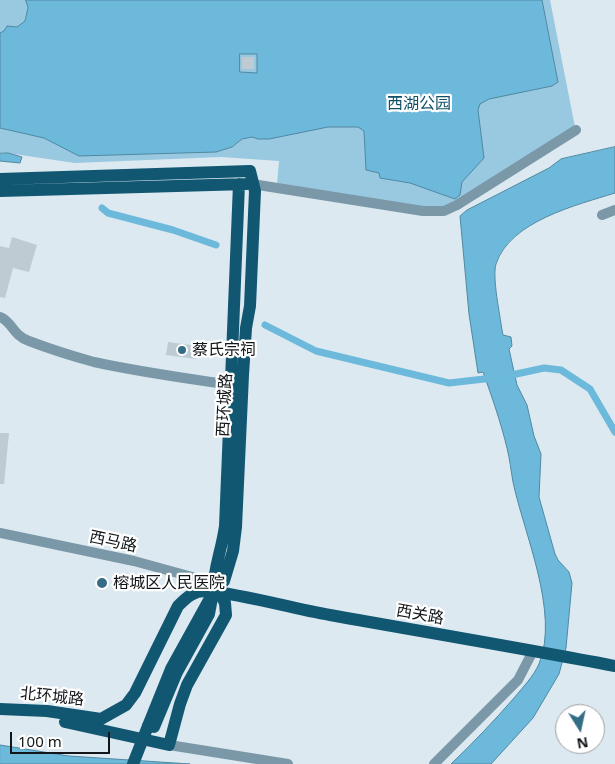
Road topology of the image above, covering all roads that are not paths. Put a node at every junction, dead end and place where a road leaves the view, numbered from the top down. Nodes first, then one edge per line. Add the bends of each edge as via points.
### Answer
1 (576, 130) dead end
2 (0, 178) edge
3 (247, 180) junction
4 (0, 191) edge
5 (615, 210) edge
6 (602, 215) dead end
7 (0, 317) edge
8 (231, 385) junction
9 (0, 533) edge
10 (217, 593) junction
11 (536, 652) junction
12 (615, 666) edge
13 (0, 709) edge
14 (0, 718) edge
15 (101, 719) joint
16 (151, 727) junction
17 (169, 745) junction
18 (133, 764) edge
19 (141, 764) edge
20 (288, 764) edge
21 (434, 764) edge

1 - 3 street via 444,210 423,211
2 - 3 main road
3 - 4 main road
3 - 8 main road, 西环城路
3 - 10 main road, 西环城路 via 255,191 236,527 233,551
5 - 6 street
7 - 8 street via 26,340 74,356
8 - 10 main road, 西环城路 via 225,526 213,578
9 - 10 street, 西马路 via 134,561 196,578
10 - 11 main road, 西关路
10 - 15 main road, 西关路 via 197,592 178,606 135,693 126,705
10 - 16 main road, 西环城路 via 171,669
10 - 17 main road via 225,602 226,615 187,685
11 - 12 main road, 西关路
11 - 21 street via 518,680
13 - 15 main road, 北环城路 via 47,711
14 - 17 main road, 北环城路 via 62,722
16 - 18 main road, bridge
16 - 19 main road
17 - 20 street

